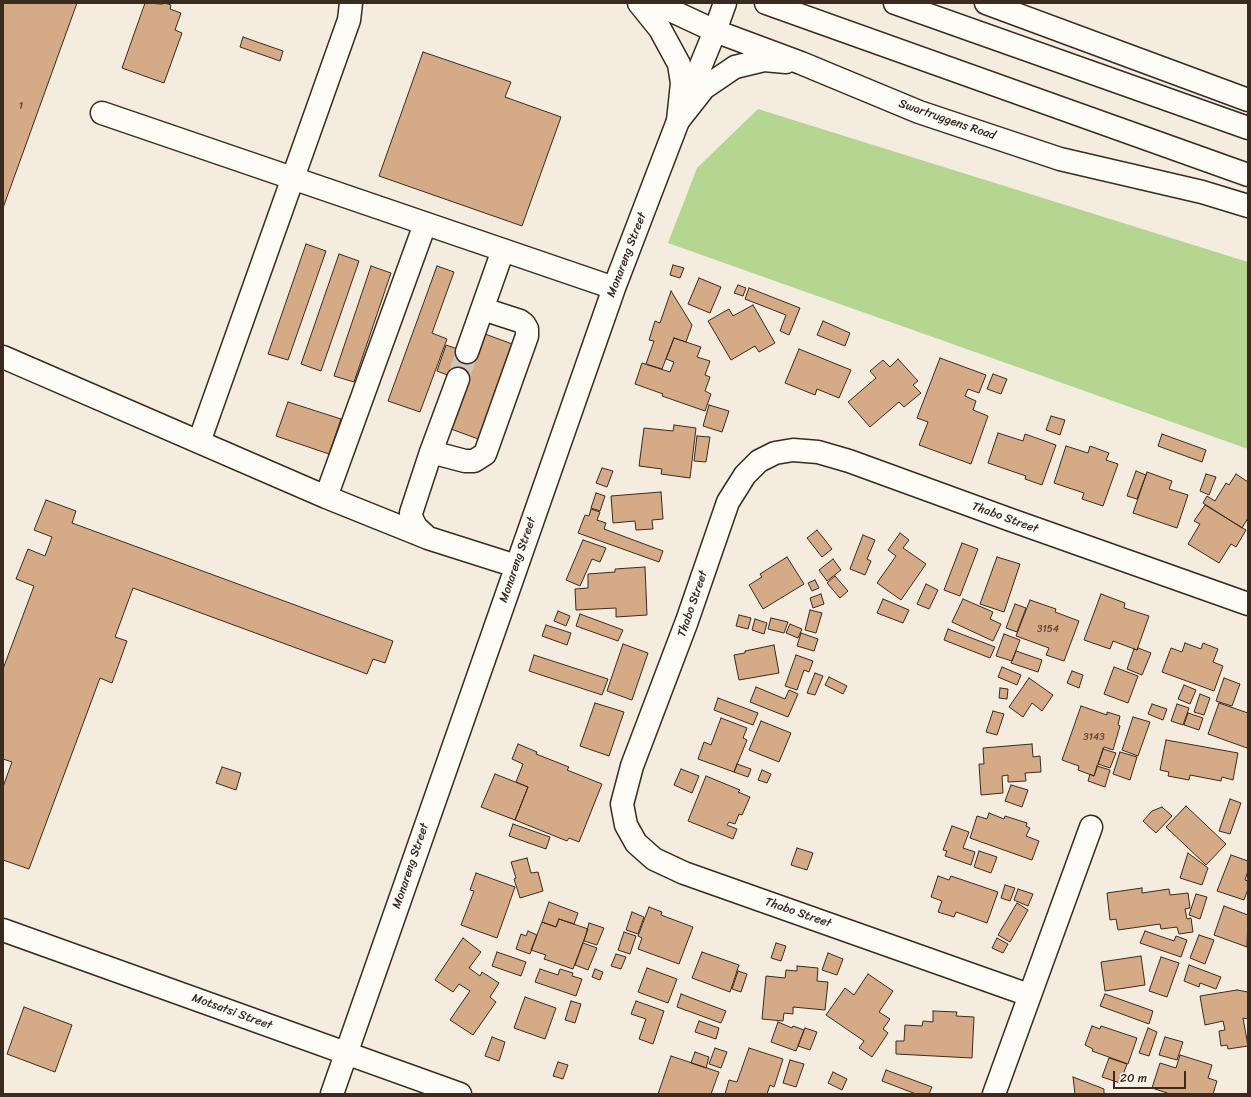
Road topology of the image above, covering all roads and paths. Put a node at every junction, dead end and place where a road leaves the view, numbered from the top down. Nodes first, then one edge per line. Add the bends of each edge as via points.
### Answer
1 (351, 3) edge
2 (639, 3) edge
3 (655, 3) edge
4 (725, 3) edge
5 (766, 3) edge
6 (895, 3) edge
7 (986, 3) edge
8 (715, 31) junction
9 (801, 63) junction
10 (1248, 100) edge
11 (102, 113) dead end
12 (678, 121) junction
13 (1248, 128) edge
14 (1248, 175) edge
15 (292, 178) junction
16 (1248, 206) edge
17 (425, 224) junction
18 (503, 250) junction
19 (614, 288) junction
20 (483, 309) junction
21 (467, 352) tunnel mouth
22 (3, 357) edge
23 (458, 379) tunnel mouth
24 (199, 442) junction
25 (431, 452) junction
26 (326, 497) junction
27 (428, 538) junction
28 (516, 566) junction
29 (1248, 604) edge
30 (1091, 827) dead end
31 (3, 930) edge
32 (1029, 995) junction
33 (347, 1052) junction
34 (332, 1094) edge
35 (460, 1094) edge
36 (994, 1094) edge

1 - 15 street via 349,20
2 - 12 street via 660,29 679,64 682,83
3 - 8 street, Swartruggens Road
4 - 8 street, Monareng Street
5 - 14 street
6 - 13 street
7 - 10 street
8 - 9 street, Swartruggens Road
8 - 12 street, Monareng Street
9 - 12 street via 764,60 735,67 704,88
9 - 16 street, Swartruggens Road via 919,112 1060,159 1202,192
11 - 15 street
12 - 19 street, Monareng Street
15 - 17 street
15 - 24 street
17 - 18 street
17 - 26 street
18 - 19 street
18 - 20 street
19 - 28 street, Monareng Street
20 - 21 street
20 - 25 street via 520,321 524,324 527,336 485,454 474,461 465,461
22 - 24 street
23 - 25 street
24 - 26 street
25 - 27 street via 411,513 416,527
26 - 27 street
27 - 28 street
28 - 33 street, Monareng Street
29 - 32 street, Thabo Street via 818,452 793,450 775,453 759,461 745,474 728,502 687,621 632,766 622,804 626,826 636,843 654,859 684,873
30 - 32 street
31 - 33 street, Motsatsi Street
32 - 36 street
33 - 34 street, Monareng Street
33 - 35 street, Motsatsi Street

